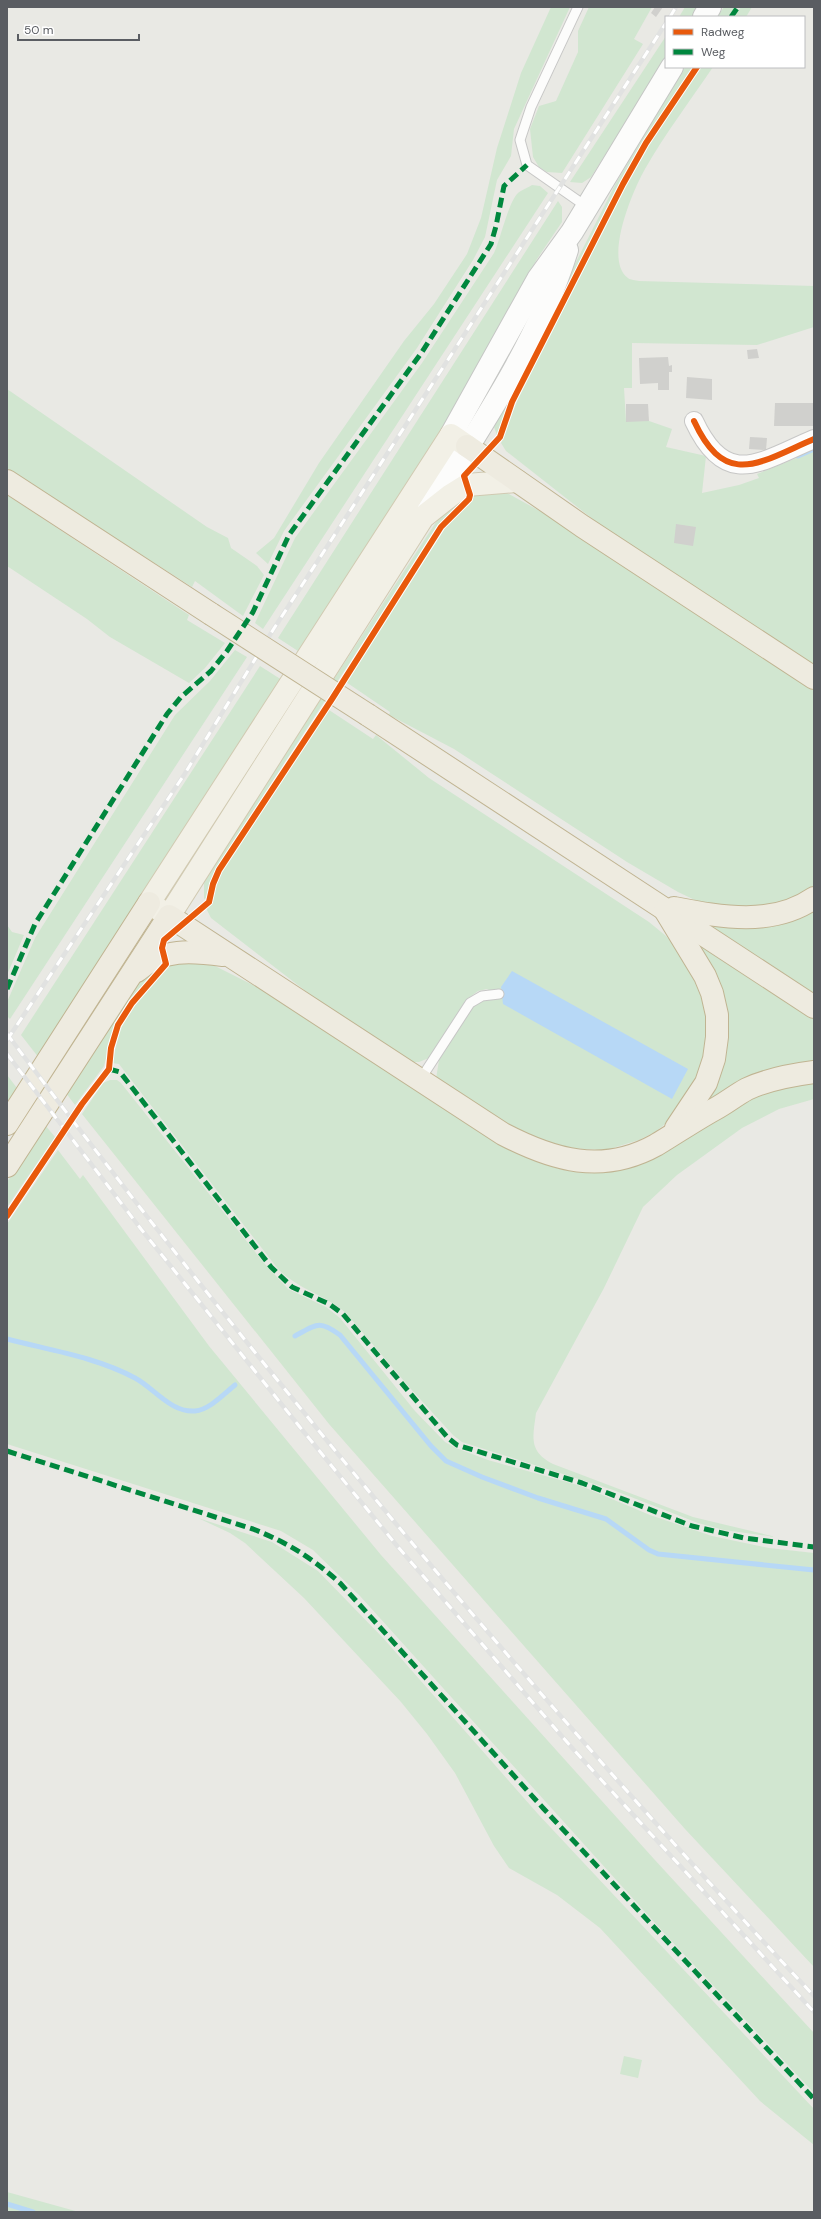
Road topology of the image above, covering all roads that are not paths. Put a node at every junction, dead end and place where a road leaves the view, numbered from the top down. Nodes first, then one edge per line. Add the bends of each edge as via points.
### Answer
1 (578, 7) edge
2 (710, 7) edge
3 (705, 16) edge
4 (671, 68) edge
5 (587, 207) junction
6 (694, 421) dead end
7 (814, 439) edge
8 (463, 444) junction
9 (7, 481) edge
10 (517, 481) junction
11 (423, 517) junction
12 (814, 678) edge
13 (814, 898) edge
14 (149, 903) junction
15 (663, 906) junction
16 (169, 916) junction
17 (228, 955) junction
18 (129, 978) junction
19 (499, 994) dead end
20 (814, 1007) edge
21 (814, 1072) edge
22 (420, 1080) junction
23 (7, 1124) edge
24 (672, 1134) junction
25 (7, 1166) edge

1 - 5 lane via 531,106 520,140 527,165
2 - 3 main road
4 - 5 main road
5 - 8 main road via 572,232 555,287 541,319 504,387
6 - 7 street via 702,440 711,451 719,458 737,464 756,464
8 - 10 highway
8 - 11 main road
8 - 14 main road
9 - 15 highway, bridge
10 - 11 main road via 467,485
10 - 12 highway
11 - 16 main road
13 - 15 highway via 792,910 755,918 713,916
14 - 16 main road
14 - 23 highway
15 - 20 highway
15 - 24 highway via 705,976 717,1015 714,1059 706,1083
16 - 17 highway
16 - 18 highway
17 - 18 highway via 190,951 164,954 144,964
17 - 22 highway
18 - 25 highway
19 - 22 lane via 482,996 470,1003
21 - 24 highway via 781,1078 746,1090
22 - 24 highway via 514,1140 549,1155 594,1162 615,1160 637,1153

